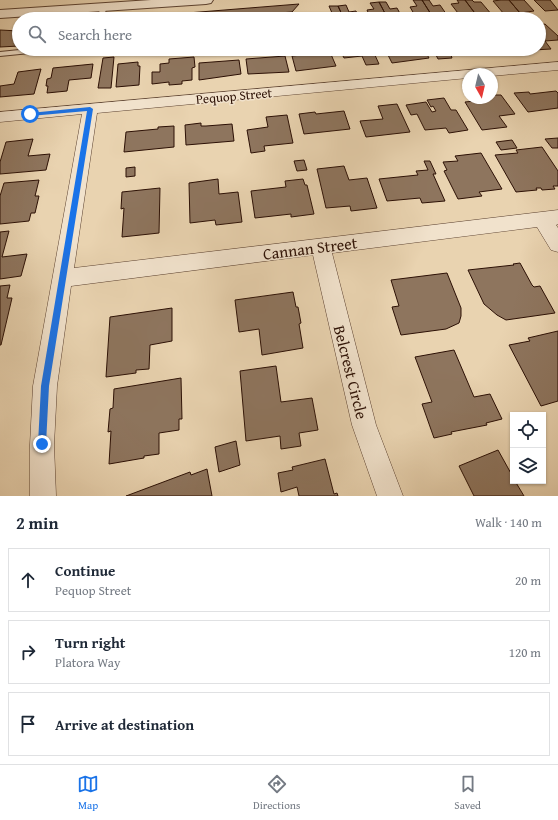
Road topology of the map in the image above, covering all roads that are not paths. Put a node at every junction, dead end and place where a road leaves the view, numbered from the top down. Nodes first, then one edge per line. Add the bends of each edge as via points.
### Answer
1 (206, 0) edge
2 (110, 12) edge
3 (0, 14) edge
4 (12, 14) edge
5 (12, 53) edge
6 (0, 54) edge
7 (558, 66) edge
8 (498, 72) edge
9 (462, 75) edge
10 (90, 109) junction
11 (0, 117) edge
12 (550, 218) edge
13 (558, 244) edge
14 (321, 246) junction
15 (62, 278) junction
16 (42, 496) edge
17 (390, 496) edge

1 - 2 street
3 - 4 street
5 - 6 lane
7 - 8 street
9 - 10 street, Pequop Street
10 - 11 street, Pequop Street
10 - 15 street
12 - 13 street
12 - 14 street, Cannan Street
14 - 15 street, Cannan Street
14 - 17 street, Belcrest Circle via 364,425
15 - 16 street via 45,386

